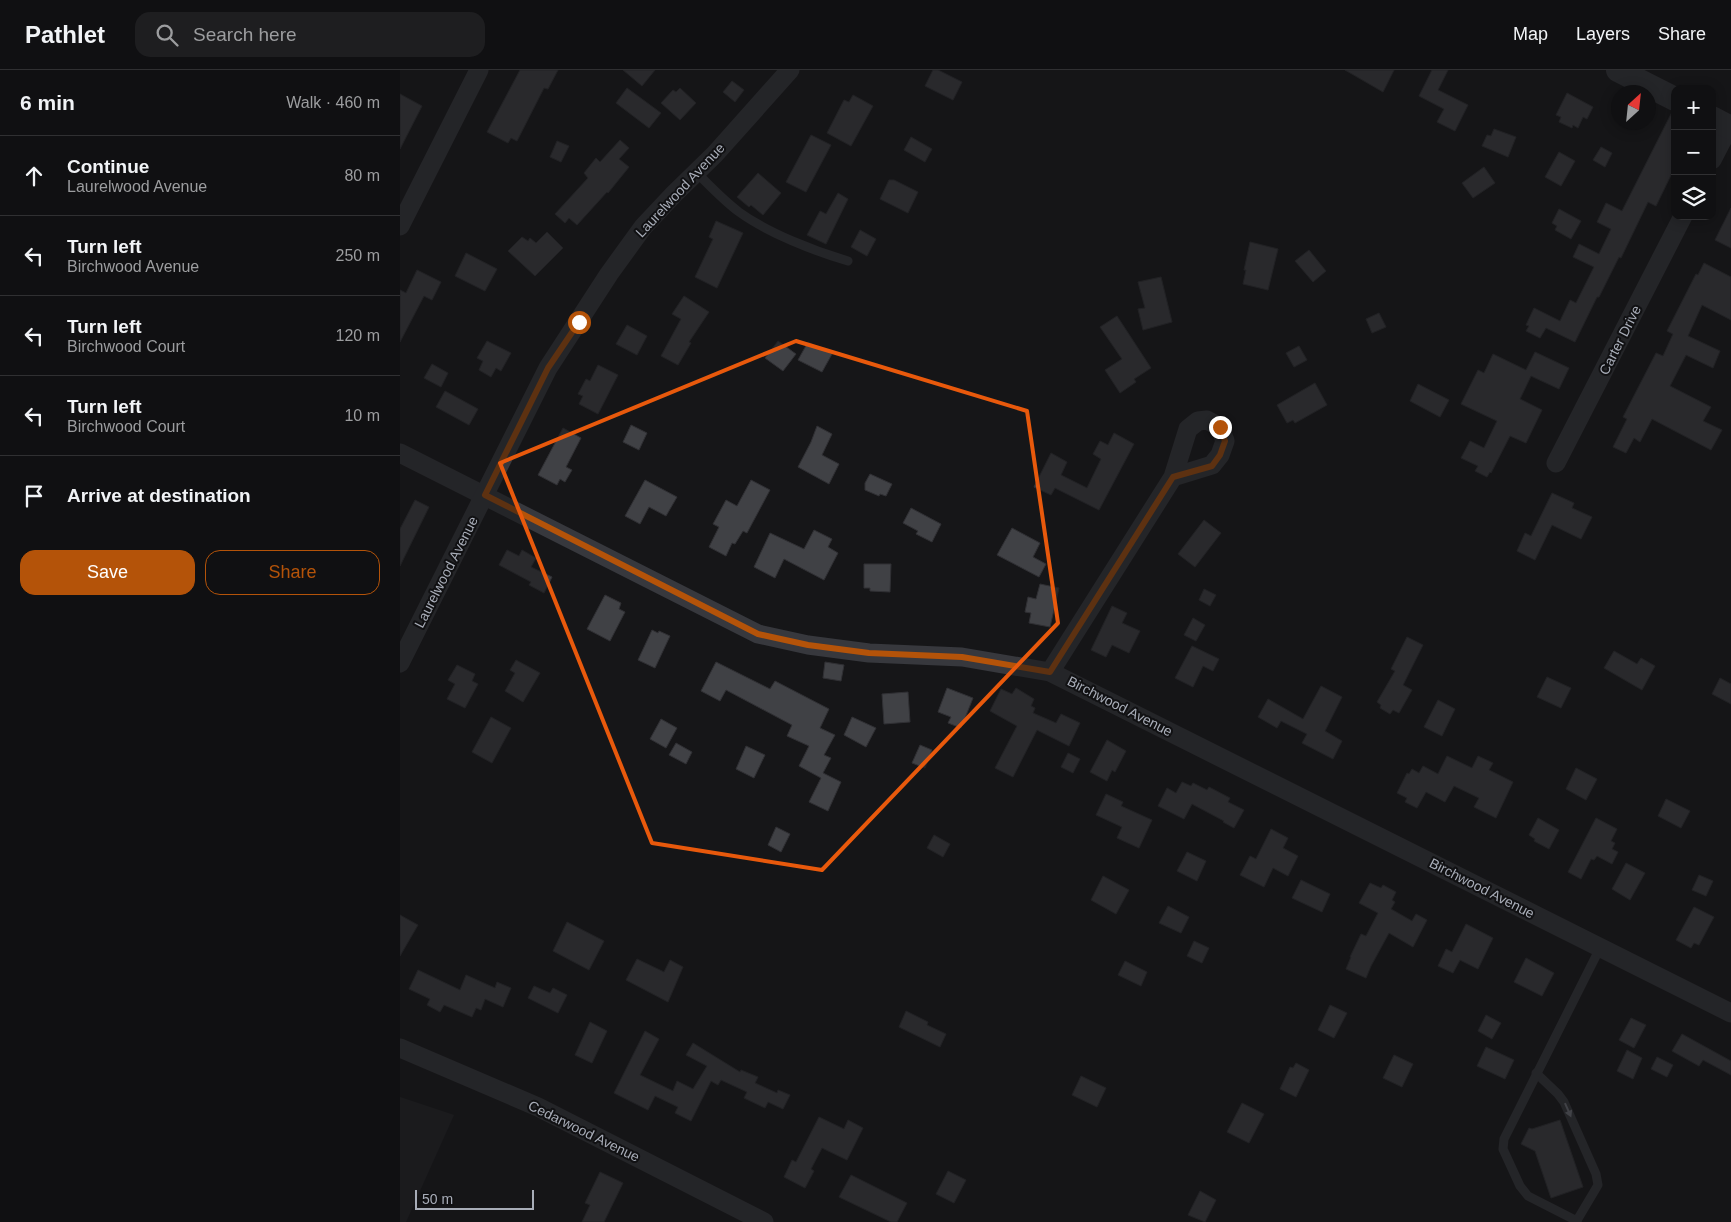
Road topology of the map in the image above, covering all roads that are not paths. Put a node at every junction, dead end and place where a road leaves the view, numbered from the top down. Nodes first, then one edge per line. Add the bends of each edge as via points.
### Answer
1 (479, 70) edge
2 (790, 70) edge
3 (1618, 70) edge
4 (1671, 97) edge
5 (1724, 124) edge
6 (1716, 148) edge
7 (696, 172) junction
8 (1681, 220) edge
9 (400, 226) edge
10 (848, 261) dead end
11 (400, 453) edge
12 (1556, 464) dead end
13 (1173, 477) dead end
14 (485, 495) junction
15 (400, 664) edge
16 (1050, 672) junction
17 (1600, 948) junction
18 (1731, 1013) edge
19 (400, 1048) edge
20 (1536, 1073) junction
21 (756, 1220) edge
22 (1576, 1222) edge

1 - 9 street
2 - 7 street, Laurelwood Avenue
3 - 4 street
5 - 6 street
7 - 10 lane via 716,193 754,222 818,252
7 - 14 street, Laurelwood Avenue via 643,227 609,274 548,368
8 - 12 street, Carter Drive
11 - 14 street, Birchwood Avenue
13 - 16 street
14 - 15 street, Laurelwood Avenue
14 - 16 street, Birchwood Avenue via 758,634 852,651 962,657
16 - 17 street, Birchwood Avenue
17 - 18 street, Birchwood Avenue
17 - 20 lane
19 - 21 street, Cedarwood Avenue via 538,1107
20 -> 22 lane via 1564,1102 1596,1174 1598,1185
20 - 22 lane via 1504,1139 1503,1148 1528,1196

